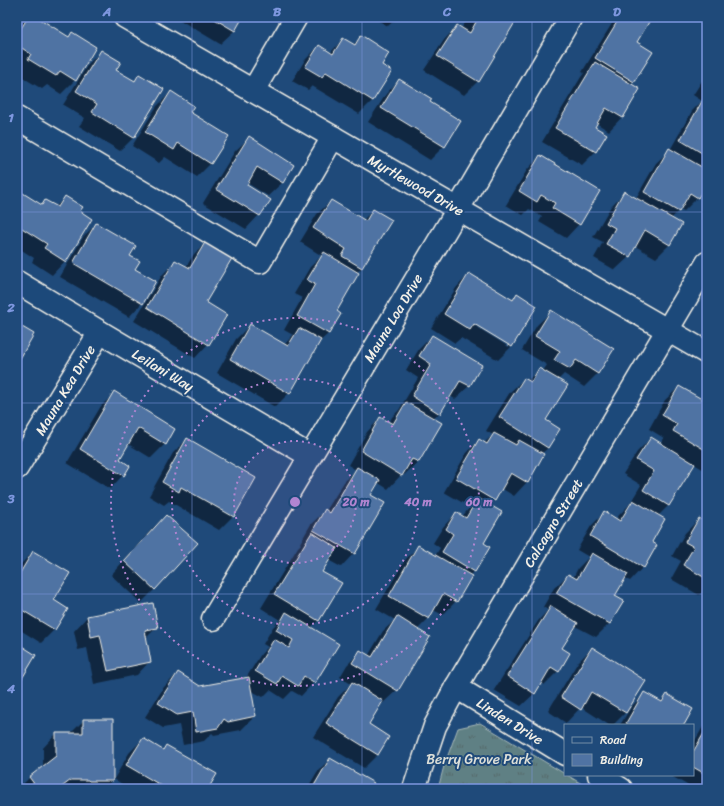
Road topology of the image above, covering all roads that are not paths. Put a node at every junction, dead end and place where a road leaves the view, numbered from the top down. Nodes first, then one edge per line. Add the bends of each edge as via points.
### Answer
1 (296, 17) edge
2 (571, 17) edge
3 (134, 19) edge
4 (253, 91) junction
5 (17, 118) edge
6 (333, 137) junction
7 (458, 209) junction
8 (707, 263) edge
9 (17, 282) edge
10 (668, 330) junction
11 (100, 332) junction
12 (707, 353) edge
13 (310, 456) junction
14 (17, 468) edge
15 (213, 619) dead end
16 (456, 687) junction
17 (564, 753) edge
18 (601, 776) edge
19 (414, 789) edge
20 (621, 789) edge

1 - 4 street
2 - 7 street, Mauna Loa Drive
3 - 4 street, Myrtlewood Drive
4 - 6 street, Myrtlewood Drive
5 - 6 street via 260,262
6 - 7 street, Myrtlewood Drive
7 - 10 street, Myrtlewood Drive
7 - 13 street, Mauna Loa Drive
8 - 10 street, Calcagno Street
9 - 11 street, Leilani Way
10 - 12 street, Myrtlewood Drive
10 - 16 street, Calcagno Street
11 - 13 street, Leilani Way
11 - 14 street, Mauna Kea Drive
13 - 15 street, Mauna Loa Drive
16 - 17 street, Linden Drive
16 - 19 street, Calcagno Street via 435,726
18 - 20 street

